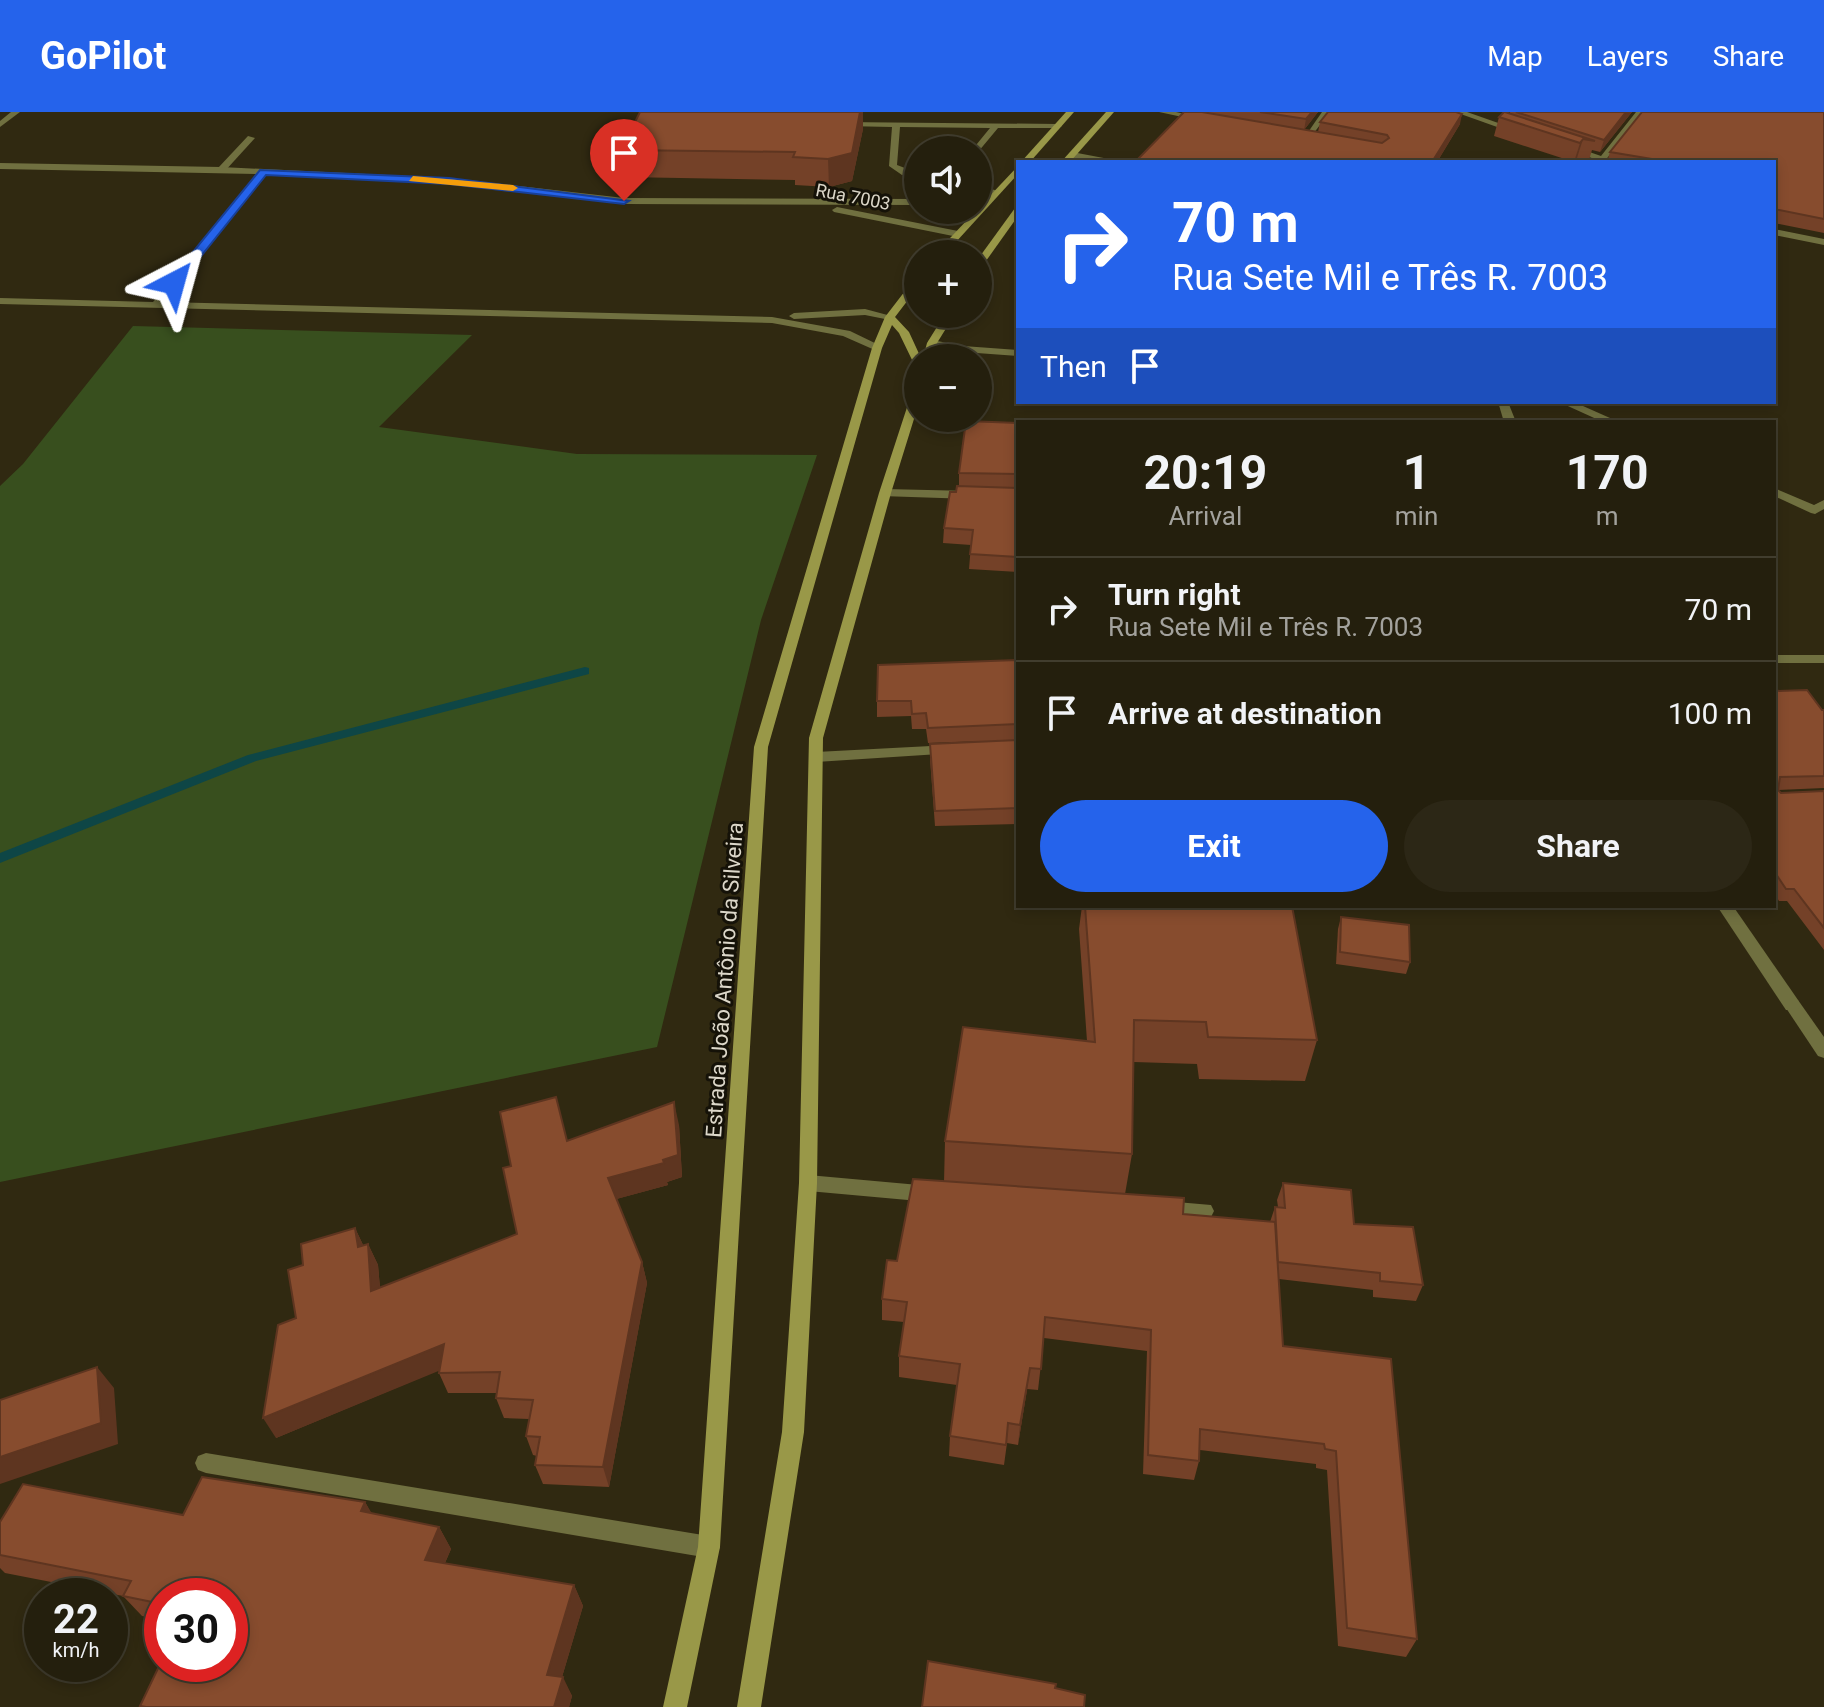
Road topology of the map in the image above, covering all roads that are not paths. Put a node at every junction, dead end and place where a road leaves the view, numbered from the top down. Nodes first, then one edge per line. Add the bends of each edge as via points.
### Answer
1 (16, 112) edge
2 (1070, 112) edge
3 (1110, 112) edge
4 (1163, 112) edge
5 (1326, 112) edge
6 (1459, 112) edge
7 (1640, 112) edge
8 (1218, 122) edge
9 (834, 123) edge
10 (0, 125) edge
11 (896, 125) junction
12 (1058, 126) junction
13 (995, 127) junction
14 (1520, 132) edge
15 (1292, 133) edge
16 (988, 136) edge
17 (1307, 136) junction
18 (251, 138) dead end
19 (1322, 138) edge
20 (1562, 146) edge
21 (1069, 159) edge
22 (1027, 160) edge
23 (1601, 160) edge
24 (0, 166) edge
25 (221, 170) junction
26 (1016, 171) edge
27 (264, 172) junction
28 (904, 172) edge
29 (992, 192) edge
30 (996, 193) junction
31 (992, 195) edge
32 (904, 202) edge
33 (804, 204) junction
34 (1016, 213) edge
35 (966, 224) edge
36 (1776, 232) edge
37 (958, 234) junction
38 (953, 240) edge
39 (1824, 242) edge
40 (992, 247) edge
41 (904, 298) edge
42 (0, 301) edge
43 (156, 305) junction
44 (890, 317) junction
45 (772, 320) junction
46 (941, 328) edge
47 (932, 343) joint
48 (910, 344) edge
49 (877, 348) junction
50 (1016, 353) edge
51 (1569, 404) edge
52 (1608, 420) edge
53 (904, 432) edge
54 (885, 493) junction
55 (1776, 493) edge
56 (990, 496) edge
57 (1821, 509) edge
58 (1776, 659) edge
59 (1824, 659) edge
60 (972, 749) edge
61 (816, 757) junction
62 (1726, 908) edge
63 (1824, 1051) edge
64 (808, 1183) junction
65 (955, 1195) edge
66 (1141, 1207) edge
67 (1204, 1211) dead end
68 (206, 1463) dead end
69 (709, 1547) junction
70 (675, 1707) edge
71 (749, 1707) edge

1 - 10 street
2 - 12 main road
3 - 21 main road
4 - 8 street
5 - 17 street
6 - 14 street
7 - 23 street
9 - 11 street
11 - 13 street
11 - 28 street via 893,166
12 - 13 street
12 - 22 main road
13 - 16 street
15 - 17 street
17 - 19 street
18 - 25 street
20 - 23 street
24 - 25 street
25 - 27 street
26 - 30 main road
27 - 33 street via 449,181 624,201
27 - 43 street
29 - 30 street
30 - 31 main road
32 - 33 street, Rua 7003
33 - 37 street, Rua 7003
34 - 40 main road
35 - 37 main road
36 - 39 street
37 - 38 main road
41 - 44 main road, Estrada João Antônio da Silveira
42 - 43 street
43 - 45 street
44 - 45 street via 848,312
44 - 48 main road
44 - 49 main road, Estrada João Antônio da Silveira
45 - 49 street via 846,333
46 - 47 main road
47 - 50 street
49 - 69 main road, Estrada João Antônio da Silveira via 761,747
51 - 52 street
53 - 54 main road
54 - 56 street
54 - 61 main road via 816,738
55 - 57 street
58 - 59 street
60 - 61 street
61 - 64 main road
62 - 63 street
64 - 65 street
64 - 71 main road via 793,1432
66 - 67 street
68 - 69 street
69 - 70 main road, Estrada João Antônio da Silveira

